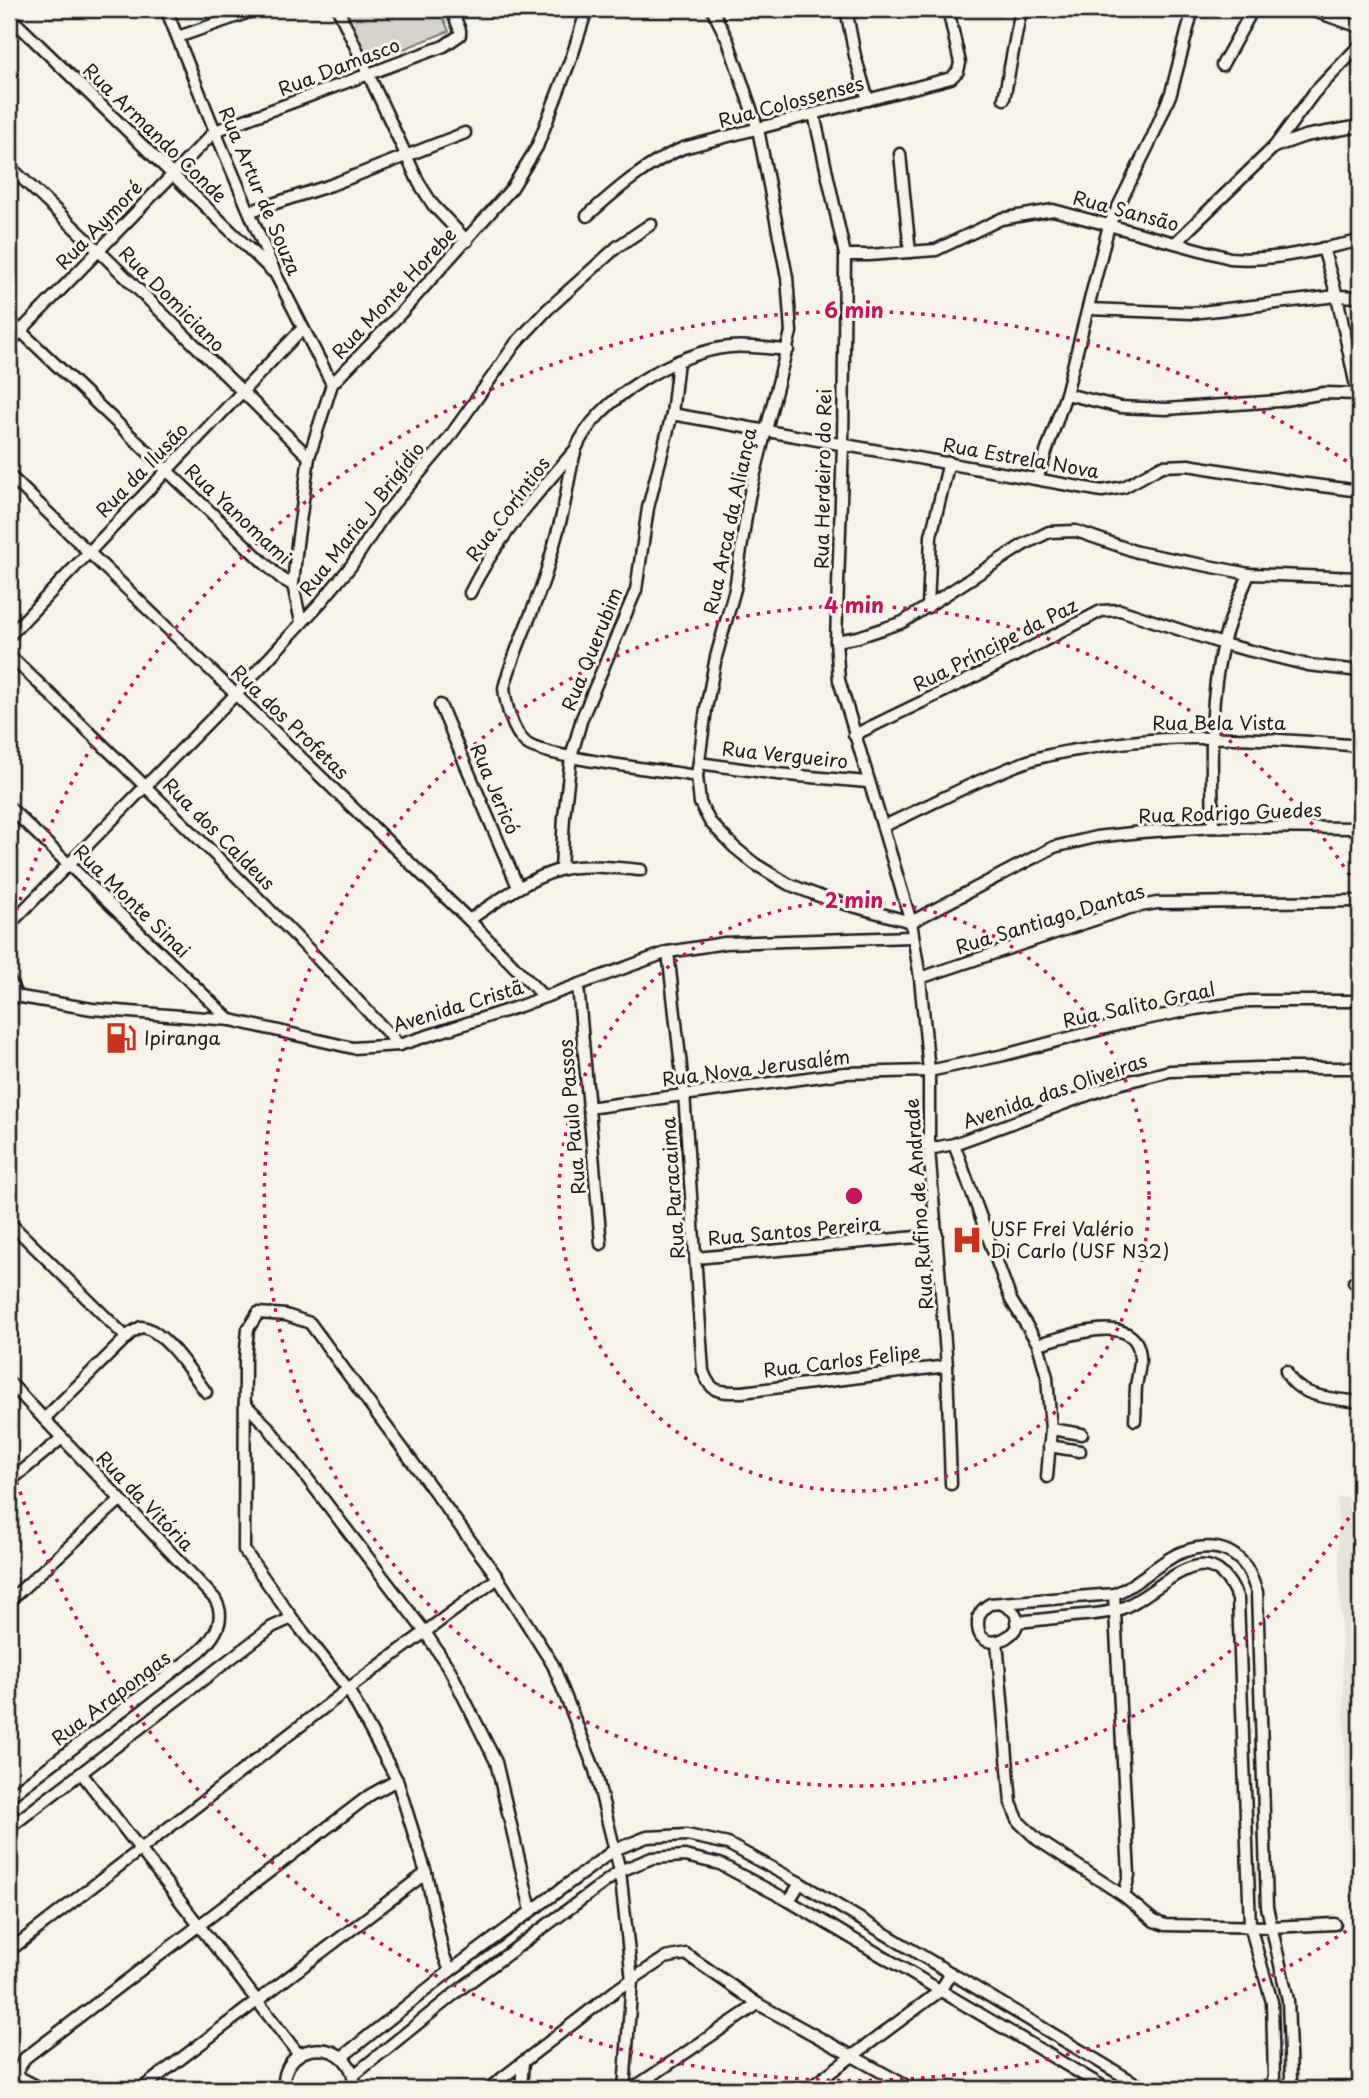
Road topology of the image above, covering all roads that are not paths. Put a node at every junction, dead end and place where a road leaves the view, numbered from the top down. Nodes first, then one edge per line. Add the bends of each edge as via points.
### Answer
1 (166, 9) edge
2 (258, 9) edge
3 (338, 9) edge
4 (451, 9) edge
5 (587, 9) edge
6 (712, 9) edge
7 (845, 9) edge
8 (948, 9) edge
9 (1021, 9) edge
10 (1193, 9) edge
11 (1253, 9) edge
12 (1308, 9) edge
13 (9, 16) edge
14 (1360, 27) edge
15 (178, 37) junction
16 (1360, 45) edge
17 (1222, 65) dead end
18 (369, 75) junction
19 (1004, 99) dead end
20 (868, 100) junction
21 (814, 114) junction
22 (1360, 126) edge
23 (758, 129) junction
24 (215, 131) junction
25 (465, 133) dead end
26 (1274, 147) junction
27 (405, 154) junction
28 (900, 154) dead end
29 (9, 166) edge
30 (173, 174) junction
31 (251, 211) junction
32 (587, 216) dead end
33 (651, 224) dead end
34 (1109, 225) junction
35 (467, 241) junction
36 (1360, 241) edge
37 (1176, 242) junction
38 (1323, 248) junction
39 (99, 251) junction
40 (910, 252) junction
41 (845, 255) junction
42 (276, 275) junction
43 (1337, 296) junction
44 (1360, 297) edge
45 (1087, 309) junction
46 (9, 320) edge
47 (302, 329) junction
48 (20, 331) junction
49 (9, 343) edge
50 (788, 350) junction
51 (678, 361) junction
52 (331, 384) junction
53 (241, 392) junction
54 (1066, 394) junction
55 (1360, 394) edge
56 (1360, 406) edge
57 (672, 415) junction
58 (767, 430) junction
59 (843, 445) junction
60 (577, 448) junction
61 (309, 457) junction
62 (949, 462) junction
63 (166, 471) junction
64 (10, 479) edge
65 (1037, 479) junction
66 (1360, 491) edge
67 (88, 551) junction
68 (1249, 574) junction
69 (1360, 578) edge
70 (293, 586) junction
71 (470, 593) dead end
72 (928, 607) junction
73 (300, 622) junction
74 (9, 636) edge
75 (836, 640) junction
76 (1223, 644) junction
77 (9, 654) edge
78 (1360, 671) edge
79 (236, 694) junction
80 (440, 705) dead end
81 (854, 735) junction
82 (1211, 736) junction
83 (1360, 746) edge
84 (571, 757) junction
85 (699, 763) junction
86 (698, 776) junction
87 (867, 782) junction
88 (146, 786) junction
89 (9, 807) edge
90 (884, 826) junction
91 (1213, 827) junction
92 (1360, 828) edge
93 (67, 863) junction
94 (561, 869) junction
95 (640, 870) dead end
96 (518, 887) junction
97 (1360, 901) edge
98 (469, 919) junction
99 (911, 922) junction
100 (9, 925) edge
101 (912, 937) junction
102 (668, 952) junction
103 (920, 978) junction
104 (9, 980) edge
105 (578, 985) junction
106 (13, 996) edge
107 (544, 997) junction
108 (1360, 1001) edge
109 (231, 1020) junction
110 (399, 1045) junction
111 (1360, 1068) edge
112 (929, 1071) junction
113 (684, 1093) junction
114 (588, 1108) junction
115 (954, 1144) junction
116 (929, 1149) junction
117 (9, 1223) edge
118 (937, 1235) junction
119 (601, 1244) dead end
120 (696, 1258) junction
121 (127, 1338) junction
122 (1038, 1344) junction
123 (947, 1366) junction
124 (1286, 1371) dead end
125 (9, 1382) edge
126 (206, 1392) dead end
127 (742, 1392) joint
128 (1360, 1402) edge
129 (245, 1404) junction
130 (44, 1419) junction
131 (1135, 1420) dead end
132 (1051, 1429) junction
133 (1082, 1434) dead end
134 (62, 1438) junction
135 (1049, 1446) junction
136 (1080, 1451) dead end
137 (1047, 1477) dead end
138 (9, 1482) edge
139 (951, 1484) dead end
140 (120, 1500) junction
141 (498, 1578) junction
142 (1114, 1594) junction
143 (9, 1601) edge
144 (1002, 1604) junction
145 (1114, 1612) junction
146 (292, 1618) junction
147 (1016, 1622) junction
148 (425, 1632) junction
149 (997, 1642) junction
150 (200, 1651) joint
151 (348, 1689) junction
152 (82, 1774) junction
153 (397, 1780) junction
154 (9, 1797) edge
155 (9, 1828) edge
156 (140, 1850) junction
157 (614, 1850) junction
158 (620, 1871) junction
159 (426, 1874) junction
160 (800, 1883) junction
161 (1124, 1896) junction
162 (789, 1901) junction
163 (531, 1910) junction
164 (1335, 1924) dead end
165 (199, 1925) junction
166 (1250, 1926) junction
167 (1271, 1927) junction
168 (9, 1951) edge
169 (450, 1970) junction
170 (951, 1973) junction
171 (632, 1980) junction
172 (940, 1991) junction
173 (258, 2002) junction
174 (758, 2004) junction
175 (299, 2055) junction
176 (853, 2056) junction
177 (342, 2057) junction
178 (523, 2062) junction
179 (12, 2073) edge
180 (354, 2075) junction
181 (42, 2089) edge
182 (141, 2089) edge
183 (284, 2089) edge
184 (355, 2089) edge
185 (488, 2089) edge
186 (521, 2089) edge
187 (624, 2089) edge
188 (632, 2089) edge
189 (808, 2089) edge
190 (912, 2089) edge
191 (1107, 2089) edge
192 (1145, 2089) edge
193 (1270, 2089) edge
194 (1288, 2089) edge

1 - 15 street, Rua Artur de Souza
2 - 15 street
3 - 18 street
4 - 18 street, Rua Damasco via 460,30 455,40
5 - 35 street, Rua Monte Horebe via 537,147 512,188
6 - 23 street, Rua Arca da Aliança
7 - 20 street
8 - 20 street, Rua Colossenses via 958,71 940,82
9 - 19 street
10 - 34 street via 1171,93
11 - 17 street
12 - 14 street
13 - 30 street, Rua Armando Conde
15 - 24 street, Rua Artur de Souza
16 - 26 street via 1314,93
18 - 24 street, Rua Damasco
18 - 27 street
20 - 21 street, Rua Colossenses
21 - 23 street, Rua Colossenses
21 - 41 street, Rua Herdeiro do Rei
22 - 26 street
23 - 32 street, Rua Colossenses via 660,158
23 - 50 street, Rua Arca da Aliança via 787,277
24 - 30 street, Rua Aymoré
24 - 31 street, Rua Artur de Souza
25 - 27 street
26 - 37 street
27 - 31 street
27 - 35 street via 433,205
28 - 40 street
29 - 39 street, Rua Domiciano
30 - 39 street, Rua Aymoré
30 - 42 street, Rua Armando Conde
31 - 42 street, Rua Artur de Souza
33 - 73 street, Rua Maria J Brigídio via 617,247 516,343 446,442 384,515 351,566
34 - 37 street, Rua Sansão
34 - 40 street, Rua Sansão via 1071,213 1033,212 1002,219 936,250
34 - 45 street
35 - 52 street, Rua Monte Horebe
36 - 38 street, Rua Sansão
37 - 38 street, Rua Sansão via 1249,260
38 - 43 street
39 - 48 street, Rua Aymoré
39 - 53 street, Rua Domiciano
40 - 41 street, Rua Sansão
41 - 59 street, Rua Herdeiro do Rei
42 - 47 street, Rua Artur de Souza
43 - 44 street
43 - 45 street via 1192,313
43 - 55 street
45 - 54 street
46 - 48 street, Rua Yanomami
47 - 52 street, Rua Artur de Souza
47 - 53 street, Rua da Ilusão
48 - 49 street, Rua Aymoré
48 - 63 street, Rua Yanomami
50 - 51 street via 731,346
50 - 58 street, Rua Arca da Aliança
51 - 57 street, Rua Querubim
51 - 60 street via 611,403 591,423
52 - 61 street, Rua Monte Horebe
53 - 61 street, Rua Domiciano
53 - 63 street, Rua da Ilusão
54 - 55 street via 1120,407 1166,409 1324,393
54 - 65 street
55 - 56 street
57 - 58 street, Rua Estrela Nova
57 - 84 street, Rua Querubim via 648,508 636,590 582,718
58 - 59 street, Rua Estrela Nova
58 - 85 street, Rua Arca da Aliança via 749,497
59 - 62 street, Rua Estrela Nova
59 - 75 street, Rua Herdeiro do Rei
60 - 71 street, Rua Coríntios via 496,547
60 - 84 street, Rua Vergueiro via 539,596 504,688 513,722 526,743
61 - 70 street, Rua Monte Horebe
62 - 65 street, Rua Estrela Nova
62 - 72 street via 931,536
63 - 67 street, Rua da Ilusão
63 - 70 street, Rua Yanomami
64 - 67 street, Rua dos Profetas
65 - 66 street, Rua Estrela Nova via 1102,491 1124,487 1162,466 1188,465
67 - 74 street, Rua da Ilusão
67 - 79 street, Rua dos Profetas
68 - 69 street
68 - 72 street via 1137,552 1076,531 1049,532
68 - 76 street
70 - 73 street, Rua Monte Horebe
72 - 75 street via 880,631
73 - 79 street, Rua Maria J Brigídio
75 - 81 street, Rua Herdeiro do Rei via 839,680
76 - 78 street, Rua Príncipe da Paz via 1308,665
76 - 81 street, Rua Príncipe da Paz via 1120,610 1101,611
76 - 82 street
77 - 88 street, Rua dos Caldeus
79 - 88 street, Rua Maria J Brigídio
79 - 98 street, Rua dos Profetas
80 - 96 street, Rua Jericó
81 - 87 street, Rua Herdeiro do Rei
82 - 83 street, Rua Bela Vista
82 - 90 street, Rua Bela Vista via 1115,743 1021,763
82 - 91 street
84 - 86 street, Rua Vergueiro
84 - 94 street, Rua Querubim
85 - 86 street, Rua Arca da Aliança
85 - 87 street, Rua Vergueiro
86 - 99 street, Rua Arca da Aliança via 700,803 710,822 754,864 827,899
87 - 90 street, Rua Herdeiro do Rei
88 - 93 street, Rua Maria J Brigídio
88 - 110 street, Rua dos Caldeus via 323,962
89 - 93 street, Rua Monte Sinai
90 - 99 street, Rua Herdeiro do Rei
91 - 92 street, Rua Rodrigo Guedes
91 - 99 street, Rua Rodrigo Guedes via 1096,837 1054,847
93 - 100 street, Rua Maria J Brigídio
93 - 109 street, Rua Monte Sinai
94 - 95 street
94 - 96 street
96 - 98 street
97 - 103 street, Rua Santiago Dantas via 1157,903
98 - 107 street, Rua dos Profetas
99 - 101 street, Rua Rufino de Andrade
101 - 102 street, Avenida Cristã via 725,943
101 - 103 street, Rua Rufino de Andrade
102 - 105 street, Avenida Cristã
102 - 113 street, Rua Paracaima
103 - 112 street, Rua Rufino de Andrade
104 - 106 street
105 - 107 street, Avenida Cristã
105 - 114 street, Rua Paulo Passos
106 - 109 street, Avenida Cristã via 92,1009
107 - 110 street, Avenida Cristã
108 - 112 street, Rua Salito Graal via 1250,1001 1195,1009
109 - 110 street, Avenida Cristã via 353,1048
111 - 115 street, Avenida das Oliveiras via 1170,1071 1118,1084
112 - 113 street, Rua Nova Jerusalém via 844,1073
112 - 116 street, Rua Rufino de Andrade
113 - 114 street, Rua Nova Jerusalém
113 - 120 street, Rua Paracaima
114 - 119 street, Rua Paulo Passos
115 - 116 street, Avenida das Oliveiras
115 - 122 street via 1012,1300
116 - 118 street, Rua Rufino de Andrade
117 - 121 street
118 - 120 street, Rua Santos Pereira
118 - 123 street, Rua Rufino de Andrade
120 - 127 street, Rua Paracaima via 707,1383 714,1390
121 - 126 street via 141,1326 154,1330
121 - 130 street
122 - 131 street via 1096,1329 1130,1335 1139,1350
122 - 132 street via 1047,1377
123 - 127 street, Rua Carlos Felipe
123 - 139 street, Rua Rufino de Andrade
124 - 128 street via 1292,1382 1310,1393
125 - 130 street, Rua da Vitória
129 - 141 street via 248,1329 258,1312 310,1323
129 - 146 street via 244,1550
129 - 148 street via 268,1427
130 - 134 street, Rua da Vitória
132 - 133 street
132 - 135 street
134 - 138 street
134 - 140 street, Rua da Vitória
135 - 136 street
135 - 137 street
140 - 143 street
140 - 150 street, Rua da Vitória via 219,1606 218,1628
141 - 148 street
141 - 157 street via 553,1665 596,1770
142 - 144 street
142 - 145 street
142 - 167 street via 1189,1549 1209,1546 1230,1551 1247,1568 1257,1592
144 - 147 street via 1012,1611
144 - 149 street via 985,1607 977,1623 986,1639
145 - 147 street
145 - 161 street via 1129,1875
145 - 166 street via 1192,1568 1219,1569 1230,1580 1238,1599
146 - 151 street
146 - 152 street via 272,1627
147 - 149 street via 1009,1638
148 - 151 street
148 - 163 street via 450,1670 496,1762
149 - 161 street via 1011,1803 1019,1822 1038,1840
150 - 154 street, Rua Arapongas
151 - 153 street
151 - 156 street
152 - 155 street
152 - 156 street
153 - 159 street
153 - 165 street via 370,1795
156 - 165 street
156 - 168 street
157 - 158 street
157 - 160 street via 647,1837 687,1835 728,1844
157 - 163 street
158 - 162 street via 652,1858 685,1856 720,1864
158 - 171 street
158 - 180 street
159 - 169 street
159 - 173 street
160 - 162 street
160 - 170 street
161 - 166 street via 1154,1921 1166,1925
162 - 172 street
163 - 169 street
164 - 167 street
165 - 173 street
165 - 179 street via 25,2058
166 - 167 street
166 - 193 street via 1272,2002 1274,2077
167 - 194 street via 1288,2000
169 - 177 street
170 - 172 street
170 - 192 street
171 - 174 street via 665,1958 686,1955
171 - 178 street
171 - 187 street
172 - 176 street
172 - 191 street
173 - 175 street
173 - 182 street
174 - 176 street
174 - 188 street
175 - 177 street via 317,2049
175 - 183 street via 286,2071
176 - 189 street
176 - 190 street
177 - 180 street
178 - 185 street
178 - 186 street
179 - 181 street
180 - 184 street

